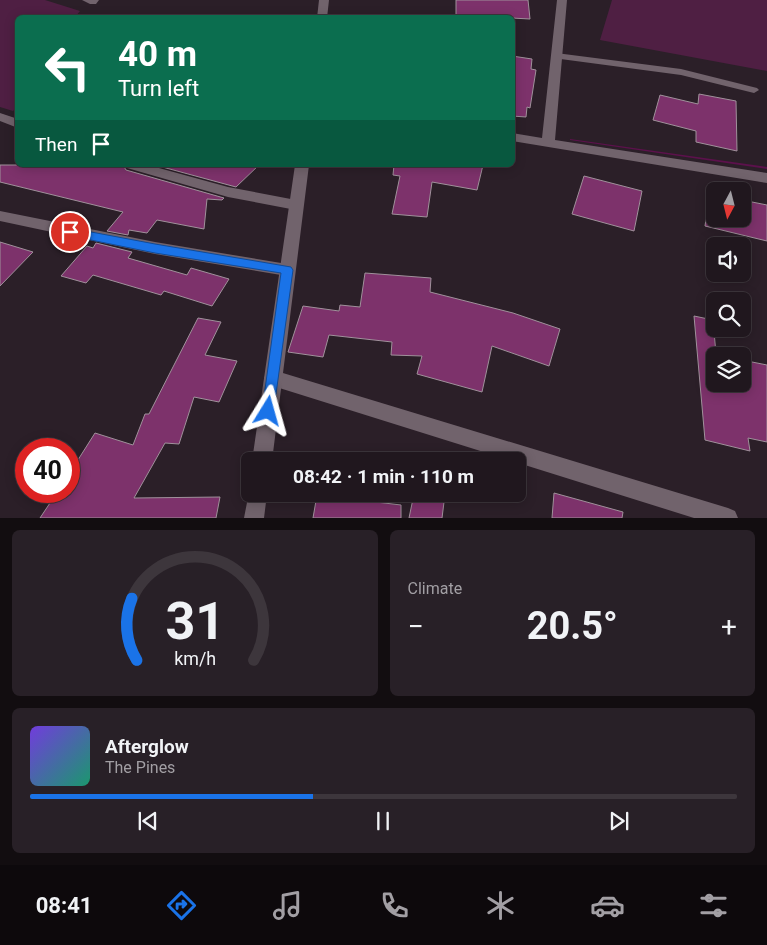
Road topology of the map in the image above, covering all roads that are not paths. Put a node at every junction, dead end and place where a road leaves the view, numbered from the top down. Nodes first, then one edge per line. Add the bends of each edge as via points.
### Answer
1 (87, 0) edge
2 (94, 0) edge
3 (324, 0) edge
4 (562, 0) edge
5 (322, 15) edge
6 (556, 56) junction
7 (754, 90) dead end
8 (0, 117) edge
9 (15, 123) edge
10 (515, 138) edge
11 (548, 143) junction
12 (139, 167) edge
13 (302, 167) edge
14 (767, 178) edge
15 (296, 205) junction
16 (0, 216) edge
17 (287, 270) junction
18 (273, 378) junction
19 (263, 452) edge
20 (256, 502) edge
21 (254, 518) edge
22 (728, 518) edge

1 - 2 street
3 - 5 street
4 - 6 street
6 - 7 lane via 681,72
6 - 11 street
8 - 9 street
10 - 11 street
11 - 14 street
12 - 15 street via 228,192
13 - 15 street
15 - 17 street
16 - 17 street via 155,248
17 - 18 street
18 - 19 street
18 - 22 street
20 - 21 street

